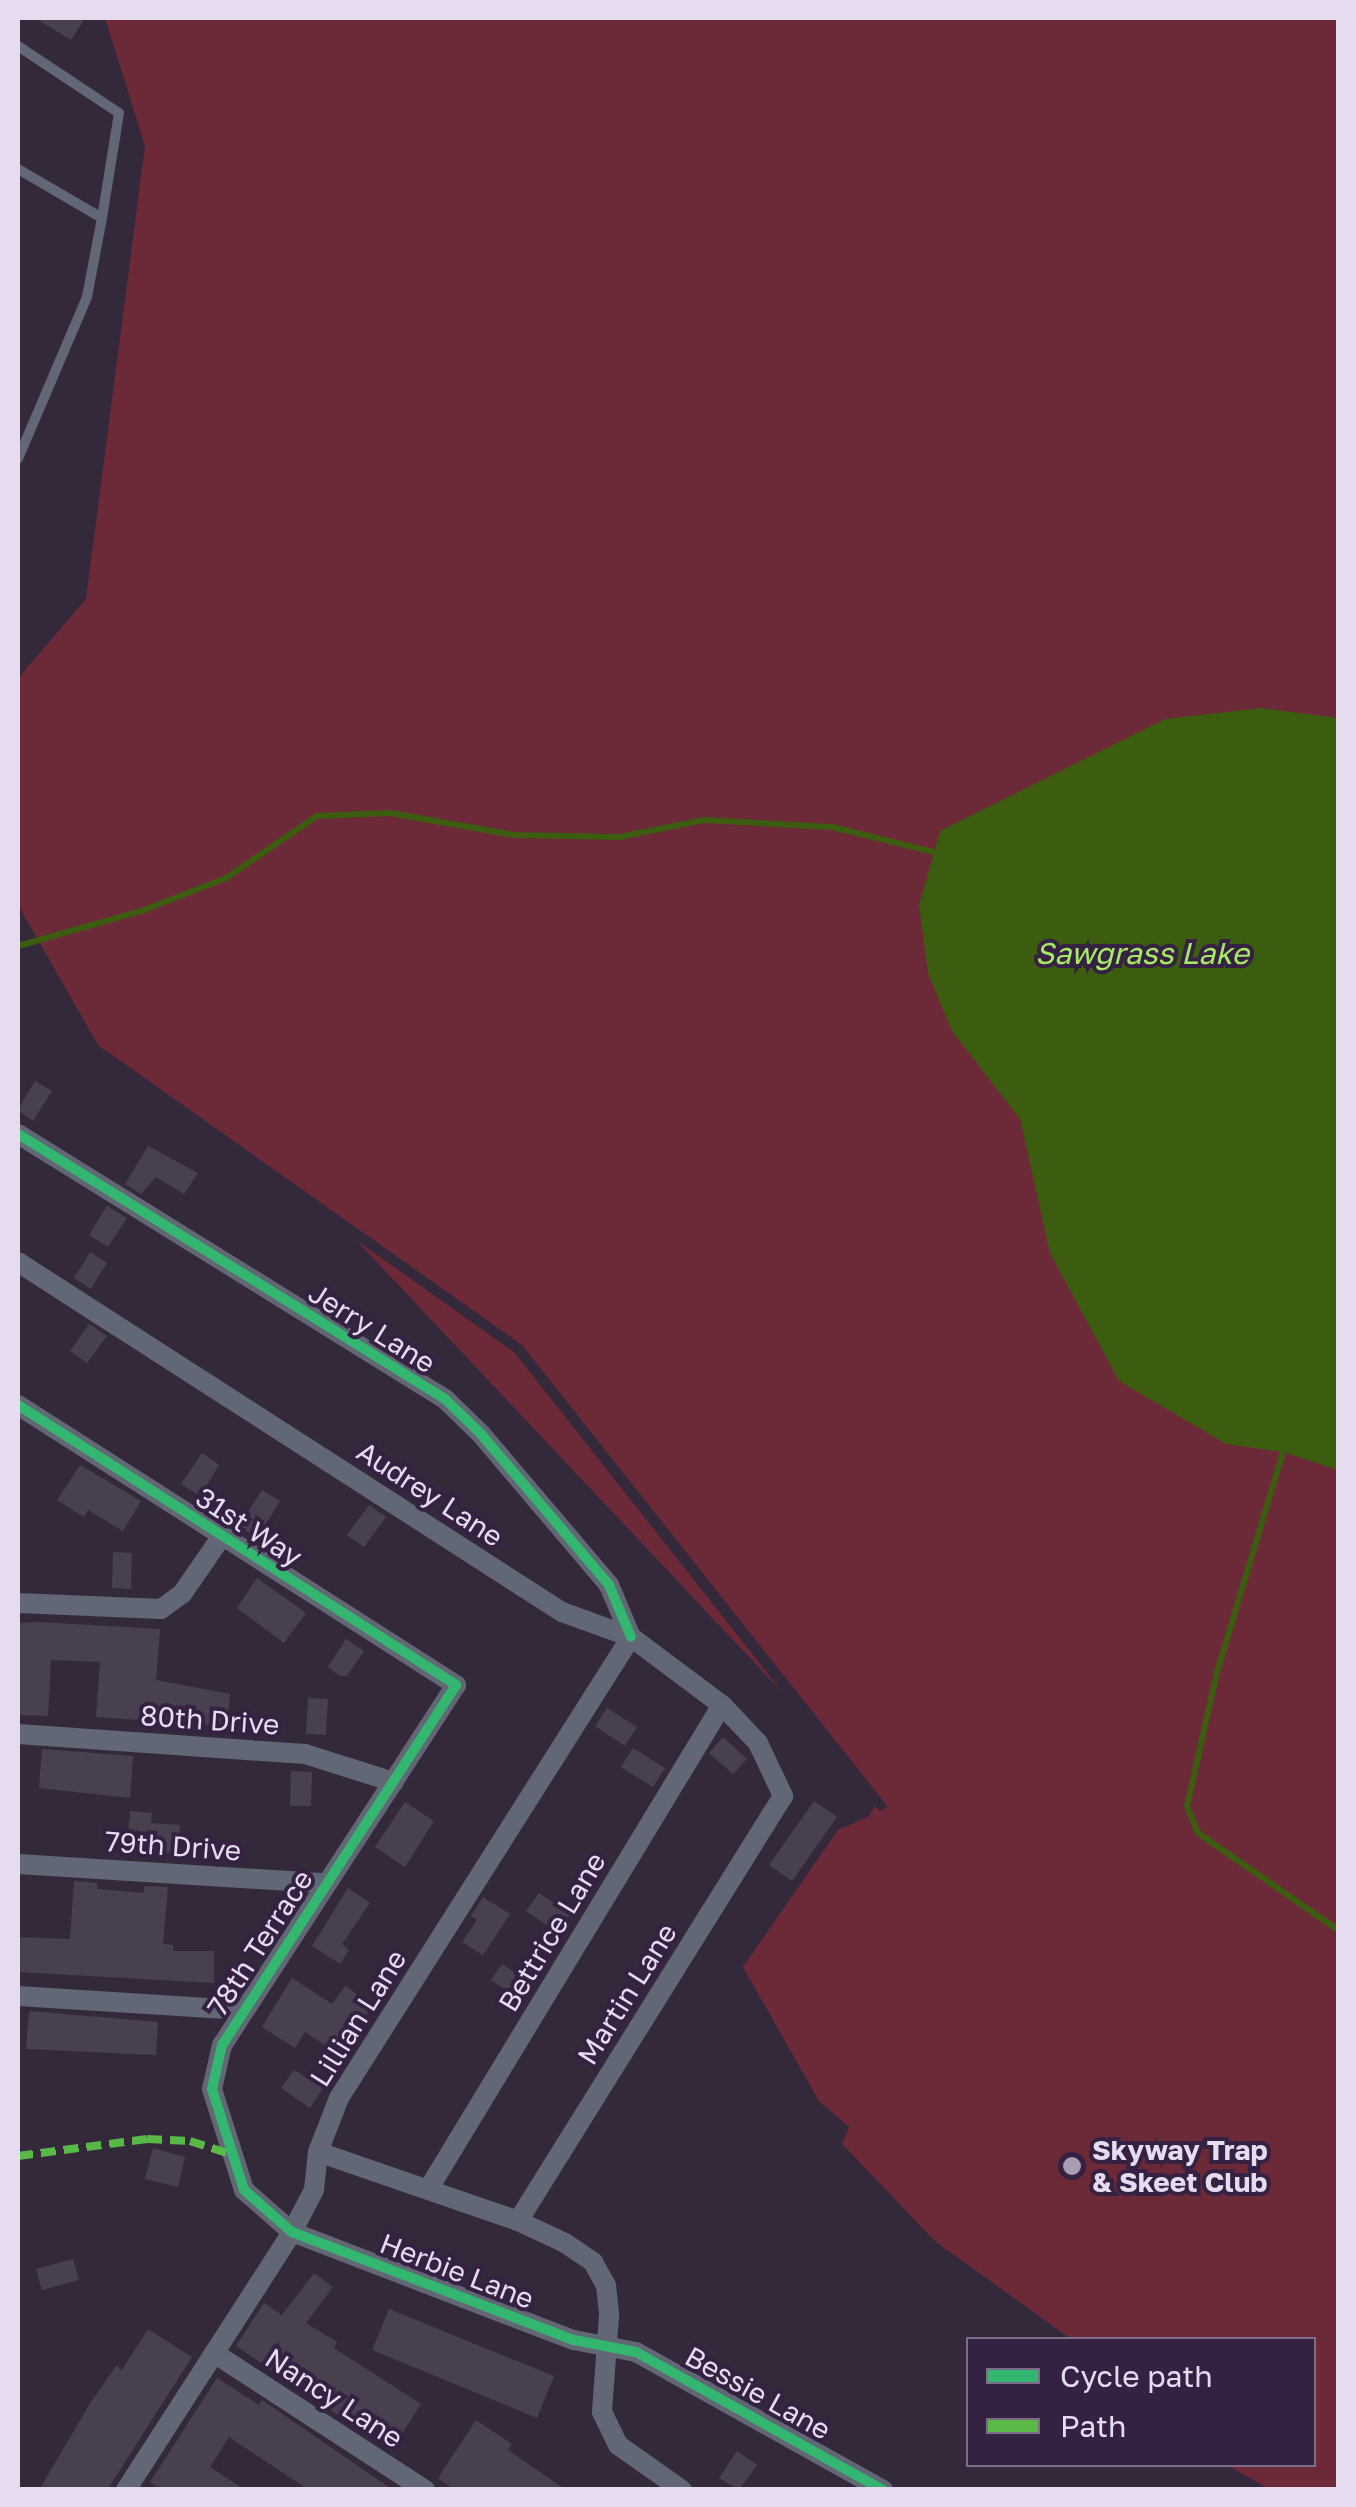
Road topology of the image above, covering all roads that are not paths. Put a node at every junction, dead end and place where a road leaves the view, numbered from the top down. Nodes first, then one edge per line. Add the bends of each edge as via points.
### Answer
1 (18, 46) edge
2 (18, 169) edge
3 (102, 218) junction
4 (18, 459) edge
5 (18, 1134) edge
6 (18, 1262) edge
7 (18, 1405) edge
8 (222, 1536) junction
9 (18, 1603) edge
10 (631, 1638) junction
11 (456, 1685) joint
12 (722, 1705) junction
13 (18, 1734) edge
14 (394, 1782) junction
15 (782, 1796) joint
16 (18, 1864) edge
17 (324, 1884) junction
18 (18, 1996) edge
19 (243, 2010) junction
20 (318, 2152) junction
21 (429, 2188) junction
22 (518, 2221) junction
23 (292, 2232) junction
24 (607, 2346) junction
25 (214, 2354) junction
26 (126, 2490) edge
27 (425, 2490) edge
28 (682, 2490) edge
29 (882, 2490) edge

1 - 3 lane via 119,113
2 - 3 lane
3 - 4 lane via 87,297
5 - 10 street, Jerry Lane via 445,1400 609,1585
6 - 10 street, Audrey Lane via 562,1612
7 - 8 street, 31st Way
8 - 9 street via 182,1594 161,1609
8 - 11 street, 31st Way
10 - 12 street, Audrey Lane
10 - 20 street, Lillian Lane via 338,2098
11 - 14 street, 78th Terrace
12 - 15 street, Audrey Lane via 758,1743
12 - 21 street, Bettrice Lane
13 - 14 street, 80th Drive via 306,1754
14 - 17 street, 78th Terrace
15 - 22 street, Martin Lane
16 - 17 street, 79th Drive
17 - 19 street, 78th Terrace
18 - 19 street
19 - 23 street, 78th Terrace via 218,2054 212,2089 244,2190
20 - 21 street
20 - 23 street, Lillian Lane via 314,2190
21 - 22 street
22 - 24 street via 593,2262 606,2285
23 - 24 street, Herbie Lane via 574,2340
23 - 25 street, Lillian Lane
24 - 28 street via 602,2412 618,2445
24 - 29 street, Bessie Lane via 636,2352
25 - 26 street, Lillian Lane
25 - 27 street, Nancy Lane

